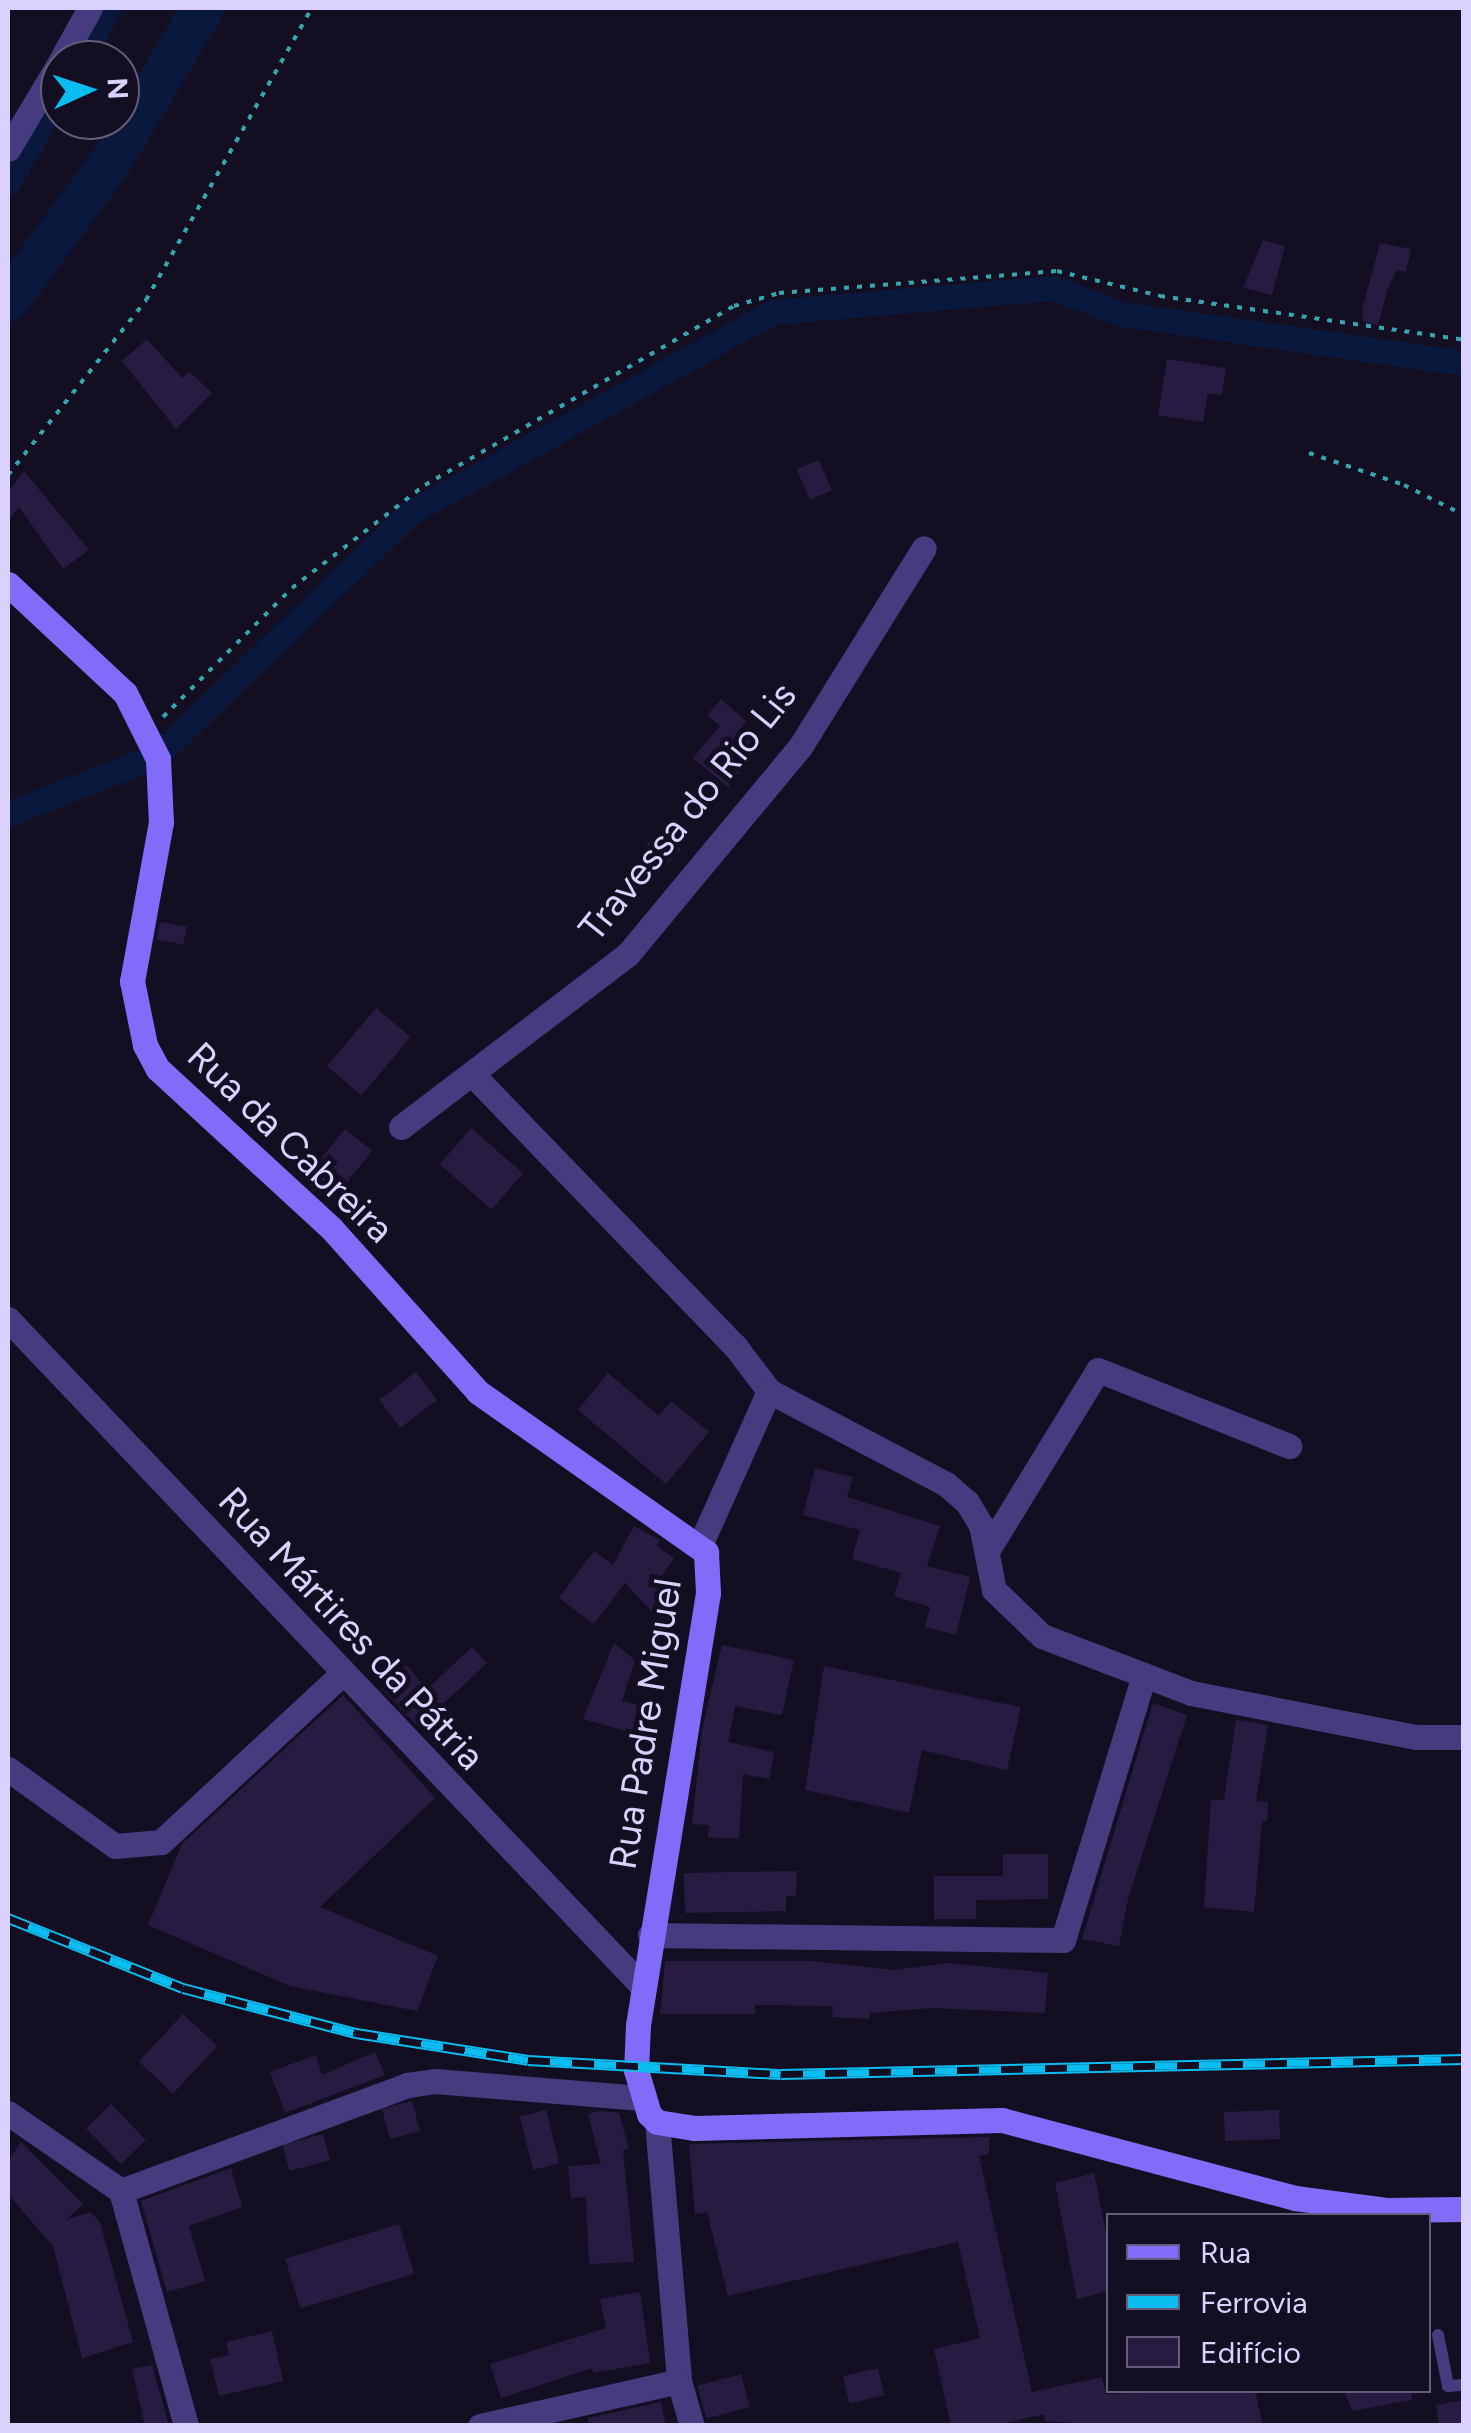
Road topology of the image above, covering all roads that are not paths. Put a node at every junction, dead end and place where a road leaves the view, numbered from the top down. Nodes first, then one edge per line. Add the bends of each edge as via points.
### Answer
1 (90, 8) edge
2 (72, 40) edge
3 (40, 95) edge
4 (8, 149) edge
5 (924, 548) dead end
6 (8, 584) edge
7 (474, 1076) junction
8 (401, 1127) dead end
9 (8, 1320) edge
10 (769, 1392) junction
11 (1289, 1446) dead end
12 (701, 1543) junction
13 (986, 1552) junction
14 (342, 1675) junction
15 (1144, 1675) junction
16 (1464, 1737) edge
17 (8, 1768) edge
18 (650, 1935) junction
19 (643, 1988) junction
20 (641, 2098) junction
21 (8, 2113) edge
22 (657, 2122) junction
23 (121, 2191) junction
24 (1464, 2208) edge
25 (1438, 2335) dead end
26 (679, 2381) junction
27 (1464, 2385) edge
28 (186, 2426) edge
29 (480, 2426) edge
30 (692, 2426) edge

1 - 2 street
3 - 4 street
5 - 7 street, Travessa do Rio Lis via 800,747 628,954
6 - 12 main road, Rua da Cabreira via 114,682 148,730 163,806 132,981 145,1045 158,1069 331,1228 478,1392
7 - 8 street, Travessa do Rio Lis
7 - 10 street via 735,1346
9 - 14 street, Rua Mártires da Pátria
10 - 12 street, Rua Padre Miguel
10 - 13 street via 946,1484 981,1525
11 - 13 street via 1098,1370
12 - 18 main road, Rua Padre Miguel via 710,1565 708,1593
13 - 15 street via 994,1590 1042,1636
14 - 17 street via 162,1842 115,1846
14 - 19 street, Rua Mártires da Pátria
15 - 16 street via 1209,1697 1416,1736
15 - 18 street via 1063,1940
18 - 19 main road, Rua Padre Miguel
19 - 20 main road, Rua Padre Miguel via 636,2050
20 - 22 main road, Rua Padre Miguel
20 - 23 street via 435,2080
21 - 23 street
22 - 24 main road via 694,2128 1002,2120 1061,2130 1295,2198 1386,2210
22 - 26 street
23 - 28 street
25 - 27 lane via 1448,2386
26 - 29 street
26 - 30 street

